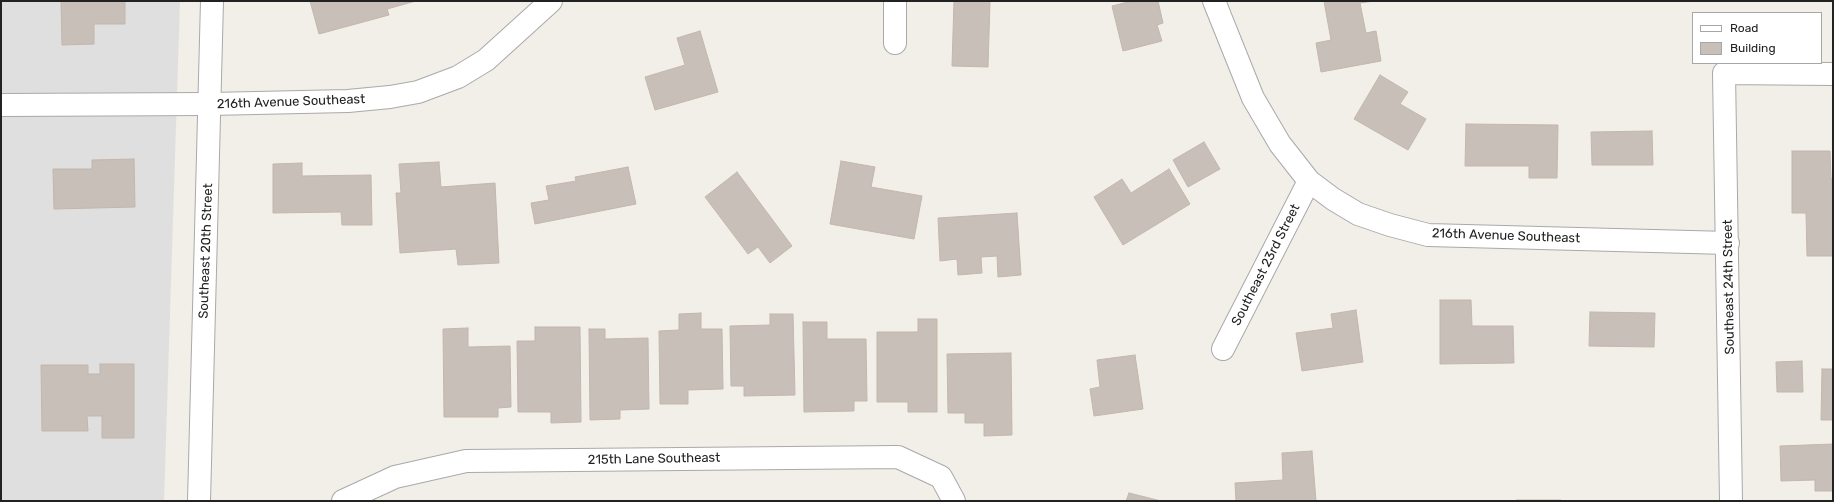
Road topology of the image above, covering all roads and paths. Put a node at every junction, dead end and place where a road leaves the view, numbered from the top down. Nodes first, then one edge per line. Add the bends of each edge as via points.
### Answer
1 (212, 1) edge
2 (552, 1) edge
3 (895, 1) edge
4 (1214, 1) edge
5 (895, 43) dead end
6 (1833, 74) edge
7 (210, 104) junction
8 (1, 105) edge
9 (1309, 180) junction
10 (1728, 243) junction
11 (1223, 349) dead end
12 (199, 501) edge
13 (343, 501) edge
14 (954, 501) edge
15 (1731, 501) edge

1 - 7 street, Southeast 20th Street
2 - 7 street, 216th Avenue Southeast via 486,60 458,77 418,92 348,101
3 - 5 street
4 - 9 street, 216th Avenue Southeast via 1253,98 1280,144
6 - 10 street, Southeast 24th Street via 1724,73
7 - 8 street, 216th Avenue Southeast
7 - 12 street, Southeast 20th Street
9 - 10 street, 216th Avenue Southeast via 1358,214 1428,234
9 - 11 street, Southeast 23rd Street
10 - 15 street, Southeast 24th Street
13 - 14 street, 215th Lane Southeast via 396,477 466,461 898,457 941,477

